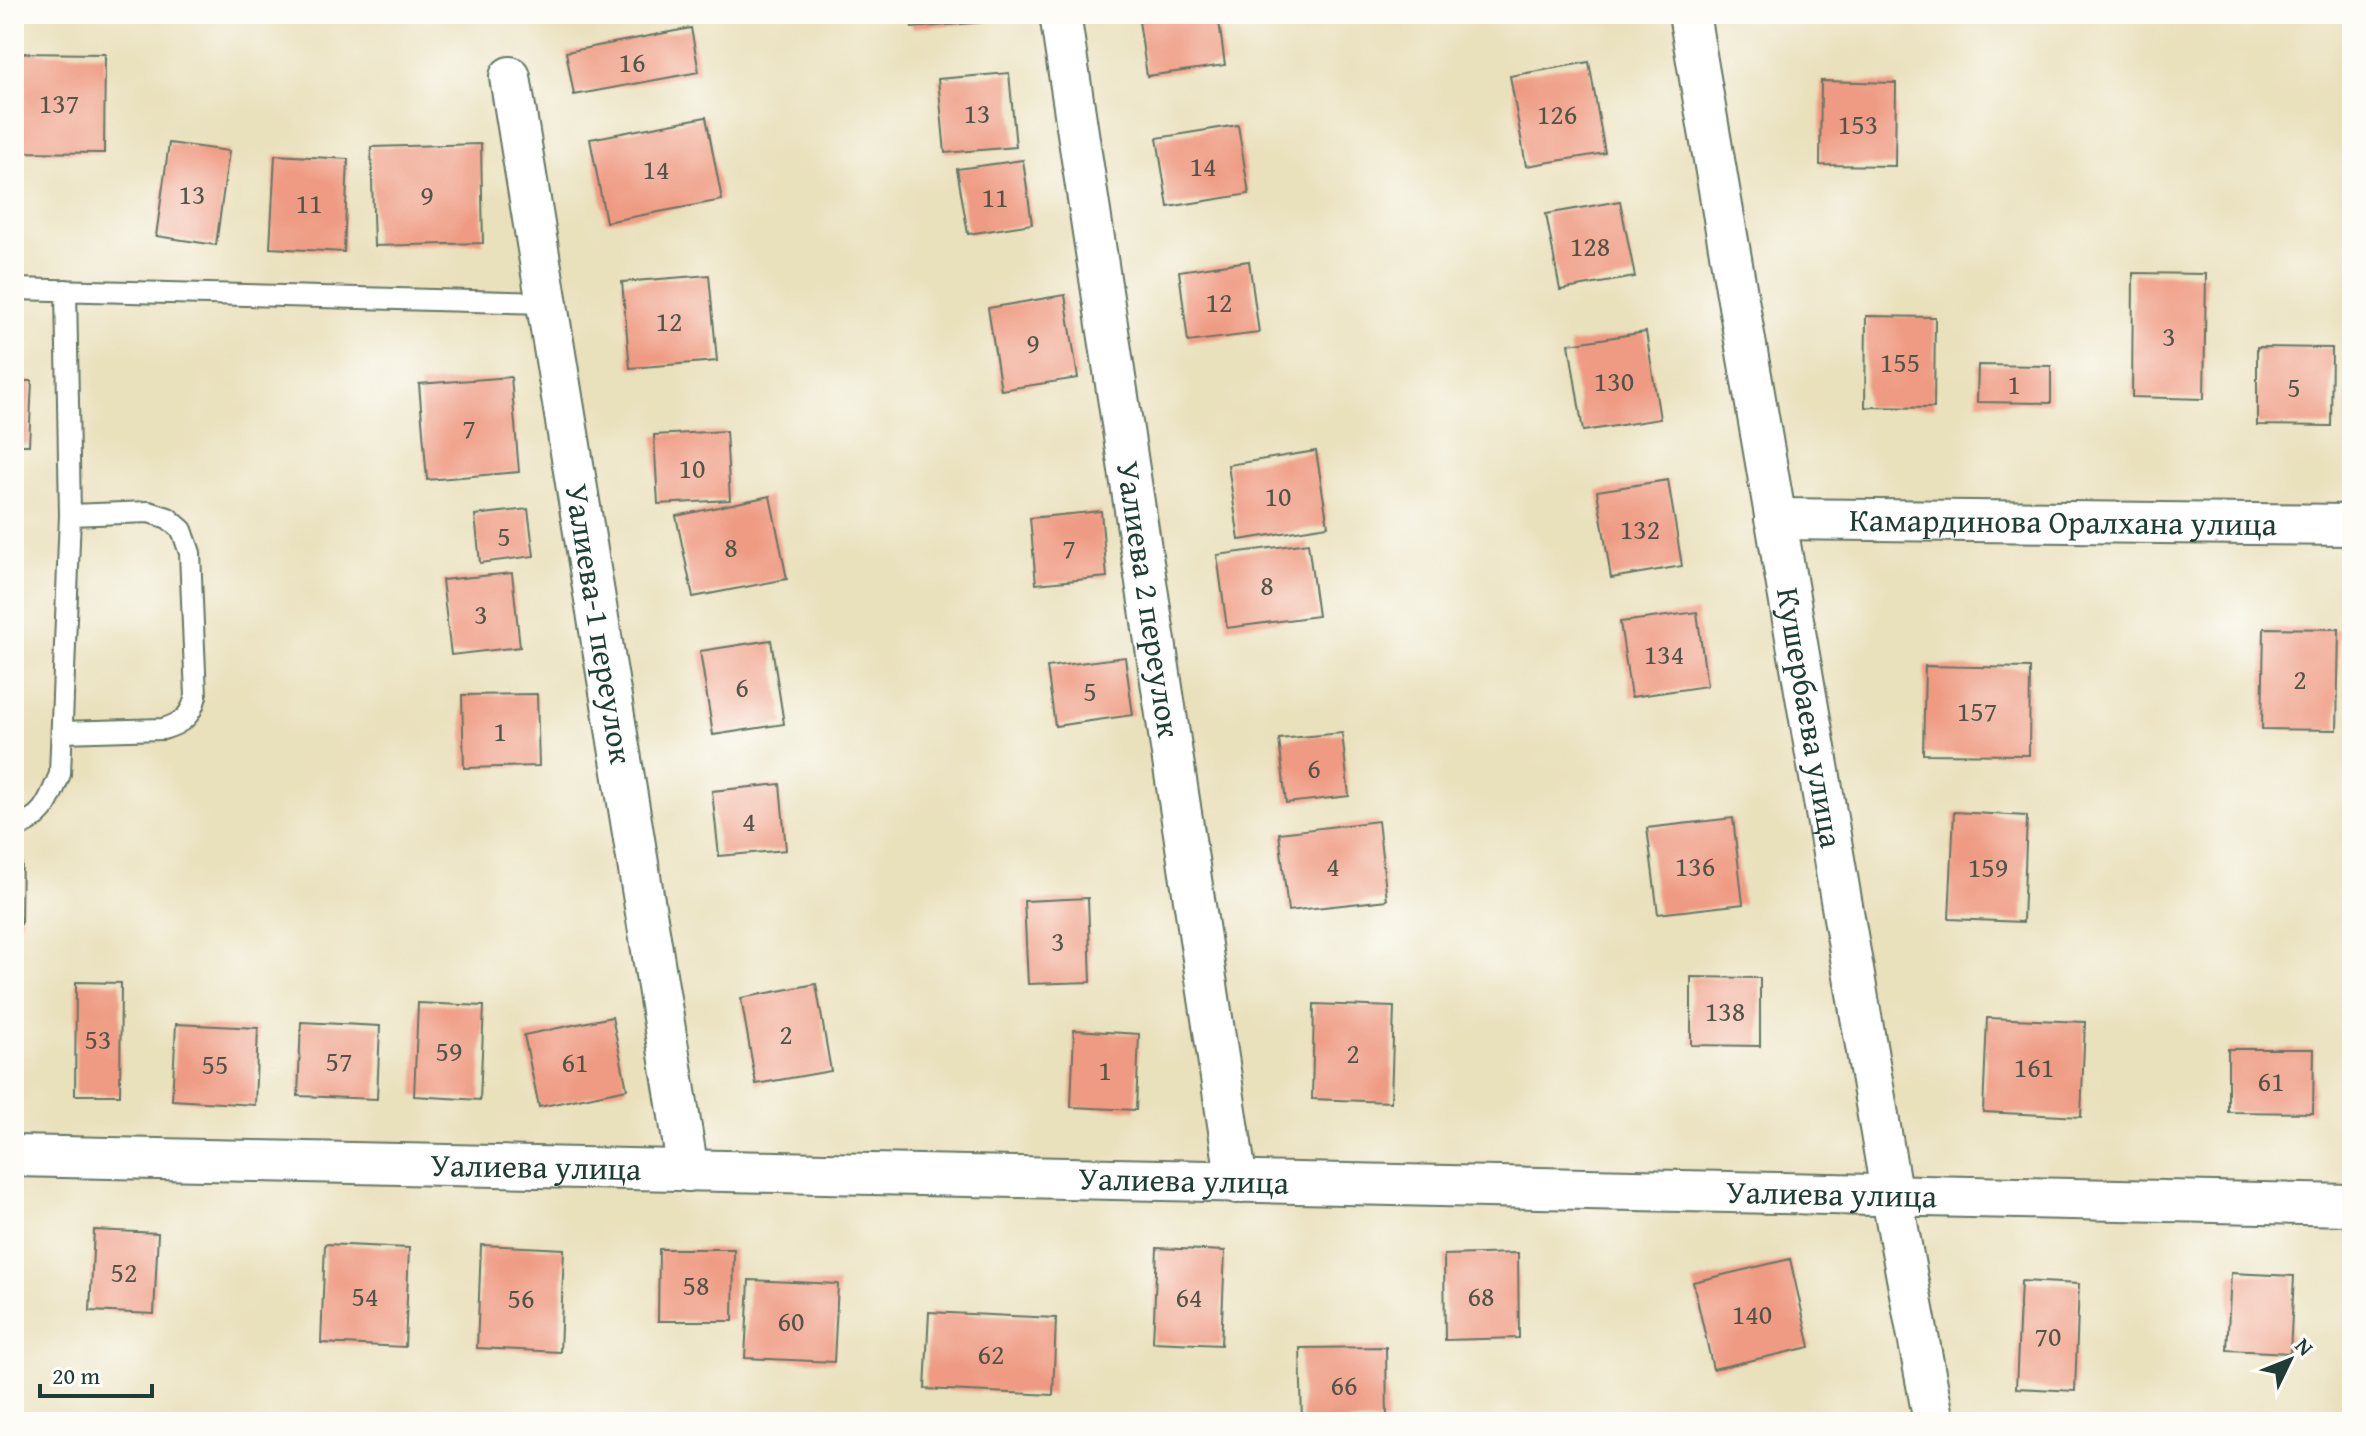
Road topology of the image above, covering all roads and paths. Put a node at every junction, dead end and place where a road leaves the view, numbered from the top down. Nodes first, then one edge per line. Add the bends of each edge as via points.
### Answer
1 (1060, 14) edge
2 (1689, 14) edge
3 (510, 77) dead end
4 (14, 289) edge
5 (66, 290) junction
6 (546, 303) junction
7 (70, 515) junction
8 (1775, 519) junction
9 (2352, 525) edge
10 (62, 732) junction
11 (14, 829) edge
12 (14, 1156) edge
13 (688, 1171) junction
14 (1237, 1183) junction
15 (1892, 1197) junction
16 (2352, 1205) edge
17 (1934, 1422) edge

1 - 14 street, Уалиева 2 переулок
2 - 8 street, Кушербаева улица
3 - 6 street, Уалиева-1 переулок
4 - 5 lane
5 - 6 lane
5 - 7 lane
6 - 13 street, Уалиева-1 переулок
7 - 10 lane
7 - 10 lane via 149,512 182,530 190,553 196,696 192,713 163,729
8 - 9 street, Камардинова Оралхана улица
8 - 15 street, Кушербаева улица
10 - 11 lane via 60,774 49,800 34,821
12 - 13 street, Уалиева улица
13 - 14 street, Уалиева улица
14 - 15 street, Уалиева улица
15 - 16 street, Уалиева улица
15 - 17 street, Кушербаева улица

